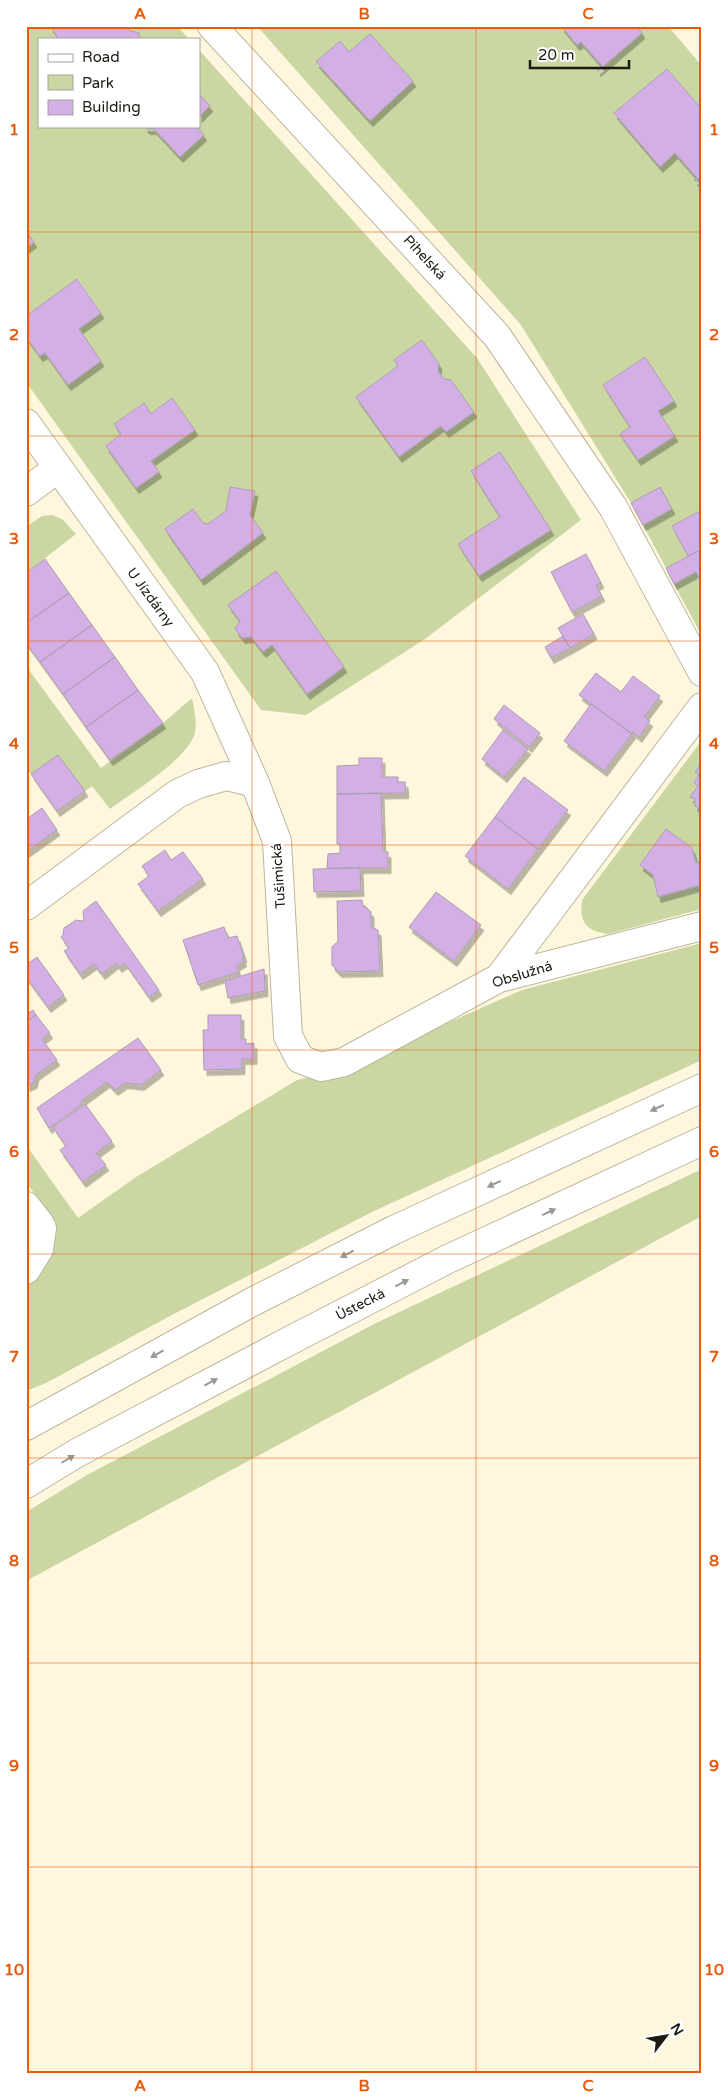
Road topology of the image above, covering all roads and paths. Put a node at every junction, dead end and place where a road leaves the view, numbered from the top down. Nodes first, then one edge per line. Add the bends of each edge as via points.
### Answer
1 (212, 26) edge
2 (26, 423) edge
3 (58, 468) junction
4 (26, 492) edge
5 (702, 672) edge
6 (702, 707) edge
7 (255, 782) junction
8 (26, 906) edge
9 (702, 926) edge
10 (499, 978) junction
11 (300, 1059) joint
12 (702, 1088) edge
13 (702, 1141) edge
14 (36, 1219) edge
15 (26, 1270) edge
16 (26, 1426) edge
17 (26, 1484) edge

1 - 5 street, Pihelská via 497,336 613,507
2 - 3 street, U Jízdárny
3 - 4 street
3 - 7 street, U Jízdárny via 205,672
6 - 10 street
7 - 8 street via 226,776 178,794
7 - 11 street, Tušimická via 277,841 288,1036
9 - 10 street, Obslužná
10 - 11 street, Obslužná via 344,1062 321,1067
12 -> 16 street via 394,1230 254,1301
17 -> 13 street, Ústecká via 282,1344 430,1268
14 - 15 street via 39,1249

